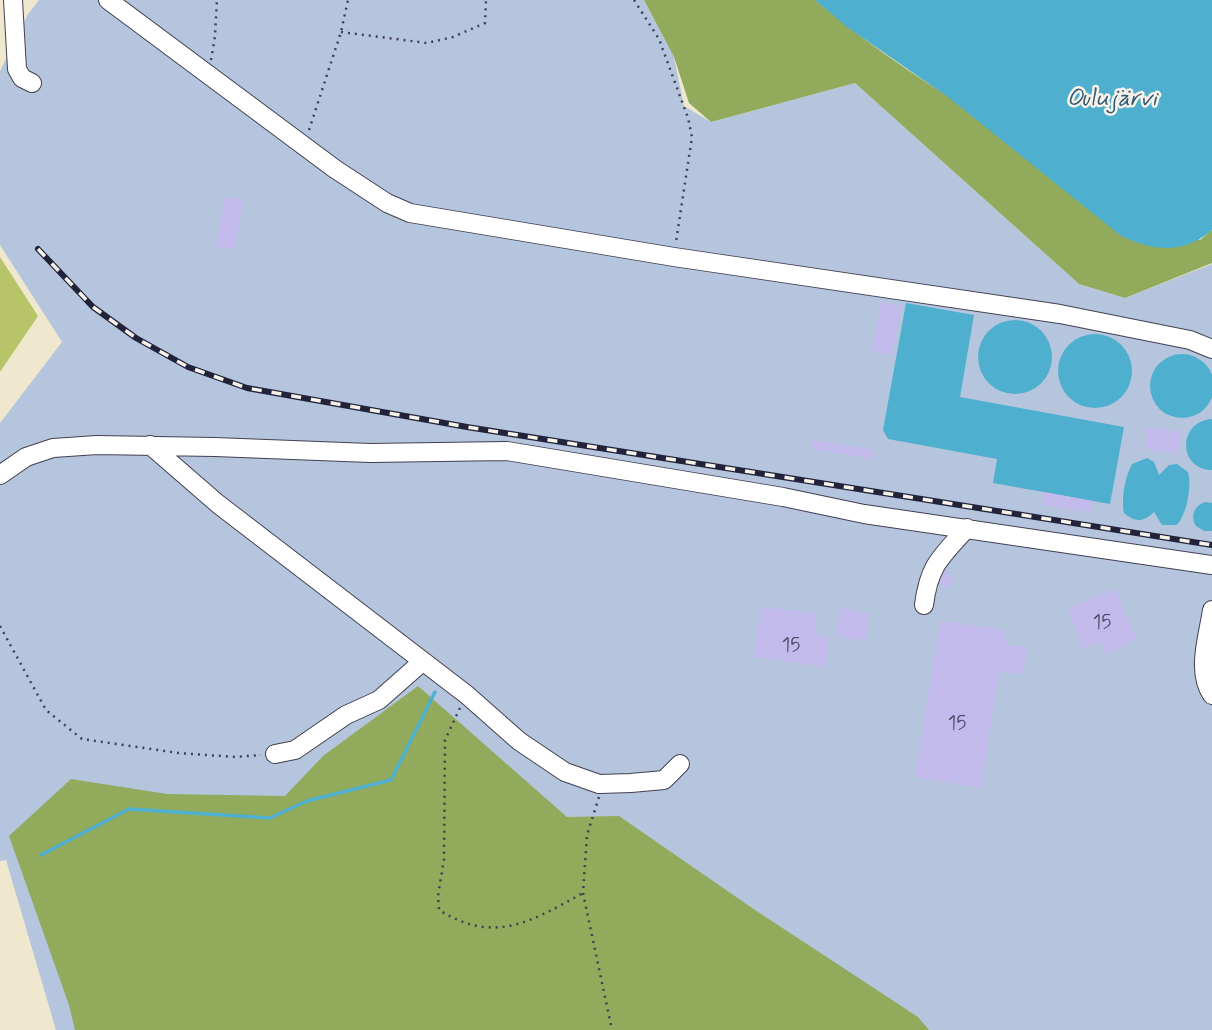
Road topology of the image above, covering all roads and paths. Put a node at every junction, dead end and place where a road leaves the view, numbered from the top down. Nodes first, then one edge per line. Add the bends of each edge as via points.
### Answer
1 (13, 0) edge
2 (108, 0) edge
3 (217, 0) edge
4 (348, 0) edge
5 (486, 0) edge
6 (634, 0) edge
7 (341, 32) junction
8 (208, 74) junction
9 (33, 83) dead end
10 (306, 147) junction
11 (674, 257) junction
12 (1212, 349) edge
13 (150, 445) junction
14 (0, 475) edge
15 (967, 528) junction
16 (1212, 565) edge
17 (924, 605) dead end
18 (1212, 610) edge
19 (0, 626) edge
20 (422, 663) junction
21 (467, 695) junction
22 (1212, 695) edge
23 (275, 754) joint
24 (680, 764) dead end
25 (599, 784) junction
26 (583, 893) junction
27 (612, 1030) edge

1 - 9 street via 17,69
2 - 8 street
3 - 8 path
4 - 7 path
5 - 7 path via 485,23 427,43
6 - 11 path via 659,39 692,137
7 - 10 path
8 - 10 street
10 - 11 street via 387,203 410,213
11 - 12 street via 1059,314 1190,340
13 - 14 street via 53,448 26,457
13 - 15 street via 370,453 507,451
13 - 20 street via 218,504
15 - 16 street
15 - 17 street via 933,567
18 - 22 street via 1204,661
19 - 23 path via 46,710 82,739 178,753
20 - 21 street
20 - 23 street via 379,700 346,715 296,750
21 - 25 street via 519,741 565,772
21 - 26 path via 445,740 439,910 459,922 481,927 514,926
24 - 25 street via 664,780
25 - 26 path via 599,803 584,852
26 - 27 path

